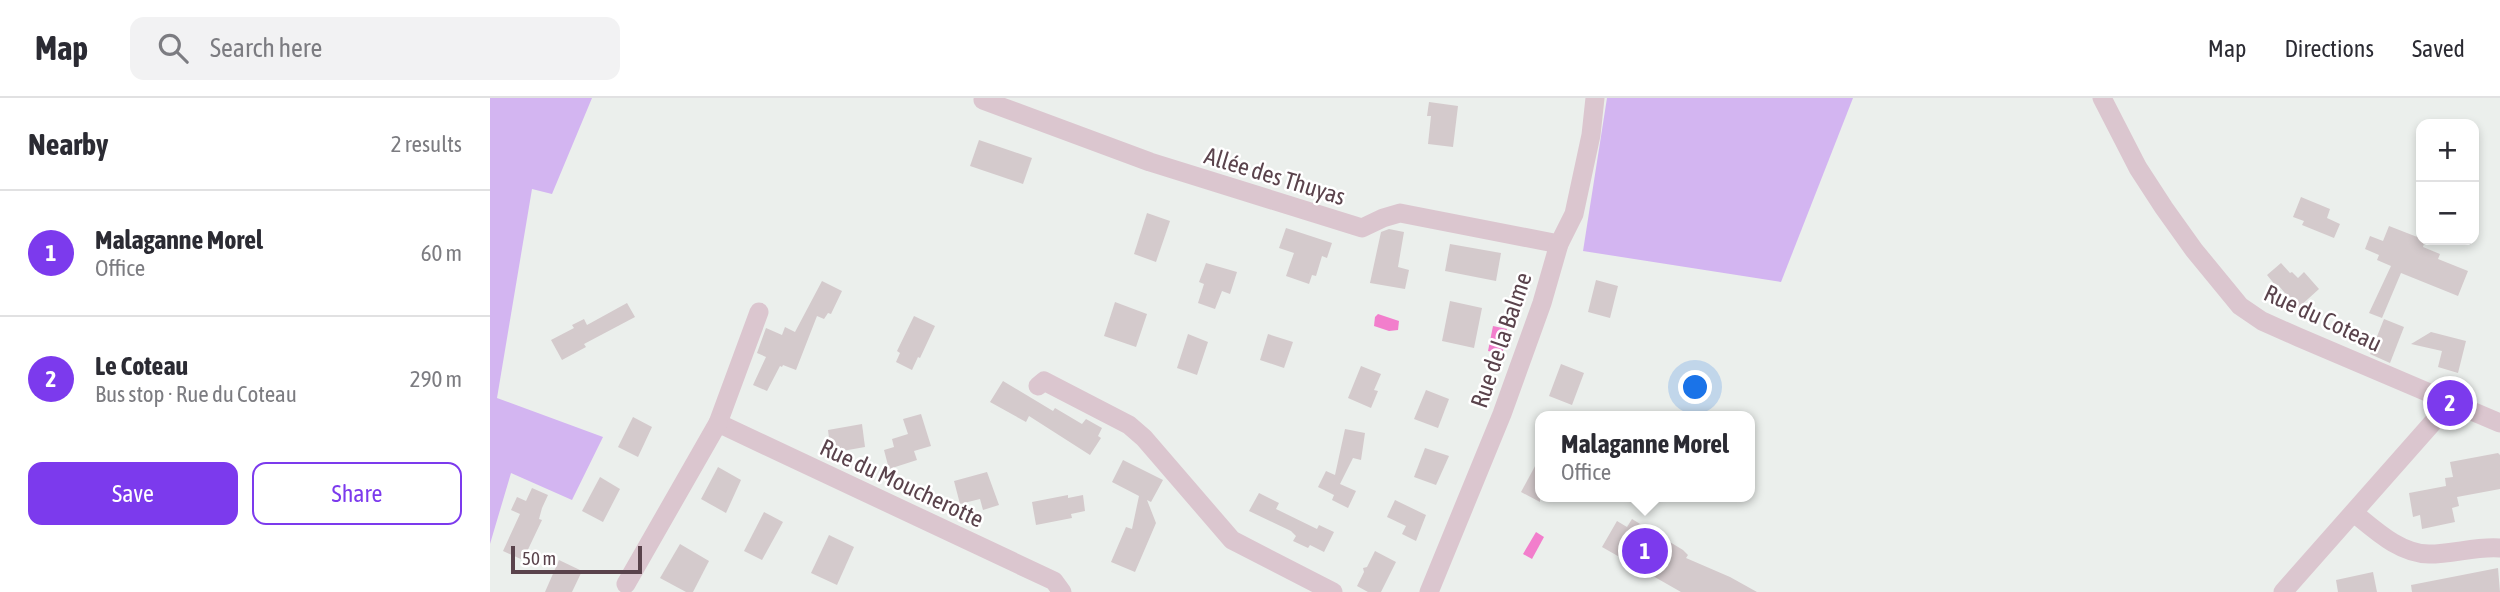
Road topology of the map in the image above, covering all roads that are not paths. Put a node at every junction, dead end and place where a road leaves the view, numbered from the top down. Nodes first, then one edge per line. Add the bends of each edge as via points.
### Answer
1 (1595, 98) edge
2 (2102, 98) edge
3 (983, 100) dead end
4 (1559, 244) junction
5 (759, 312) dead end
6 (1038, 386) dead end
7 (2450, 402) junction
8 (718, 423) junction
9 (2500, 423) edge
10 (2354, 513) junction
11 (2500, 548) edge
12 (626, 584) dead end
13 (1062, 592) edge
14 (1333, 592) edge
15 (1429, 592) edge
16 (2283, 592) edge

1 - 4 street, Rue de la Balme via 1574,214
2 - 7 street, Rue du Coteau via 2151,188 2240,306 2262,321
3 - 4 street, Allée des Thuyas via 1150,162 1362,228 1400,213
4 - 15 street, Rue de la Balme via 1502,414
5 - 8 street
6 - 14 street via 1044,381 1129,425 1232,540
7 - 9 street, Rue du Coteau
7 - 10 street
8 - 12 street
8 - 13 street, Rue du Moucherotte via 1054,581
10 - 11 street via 2408,550 2427,554
10 - 16 street

